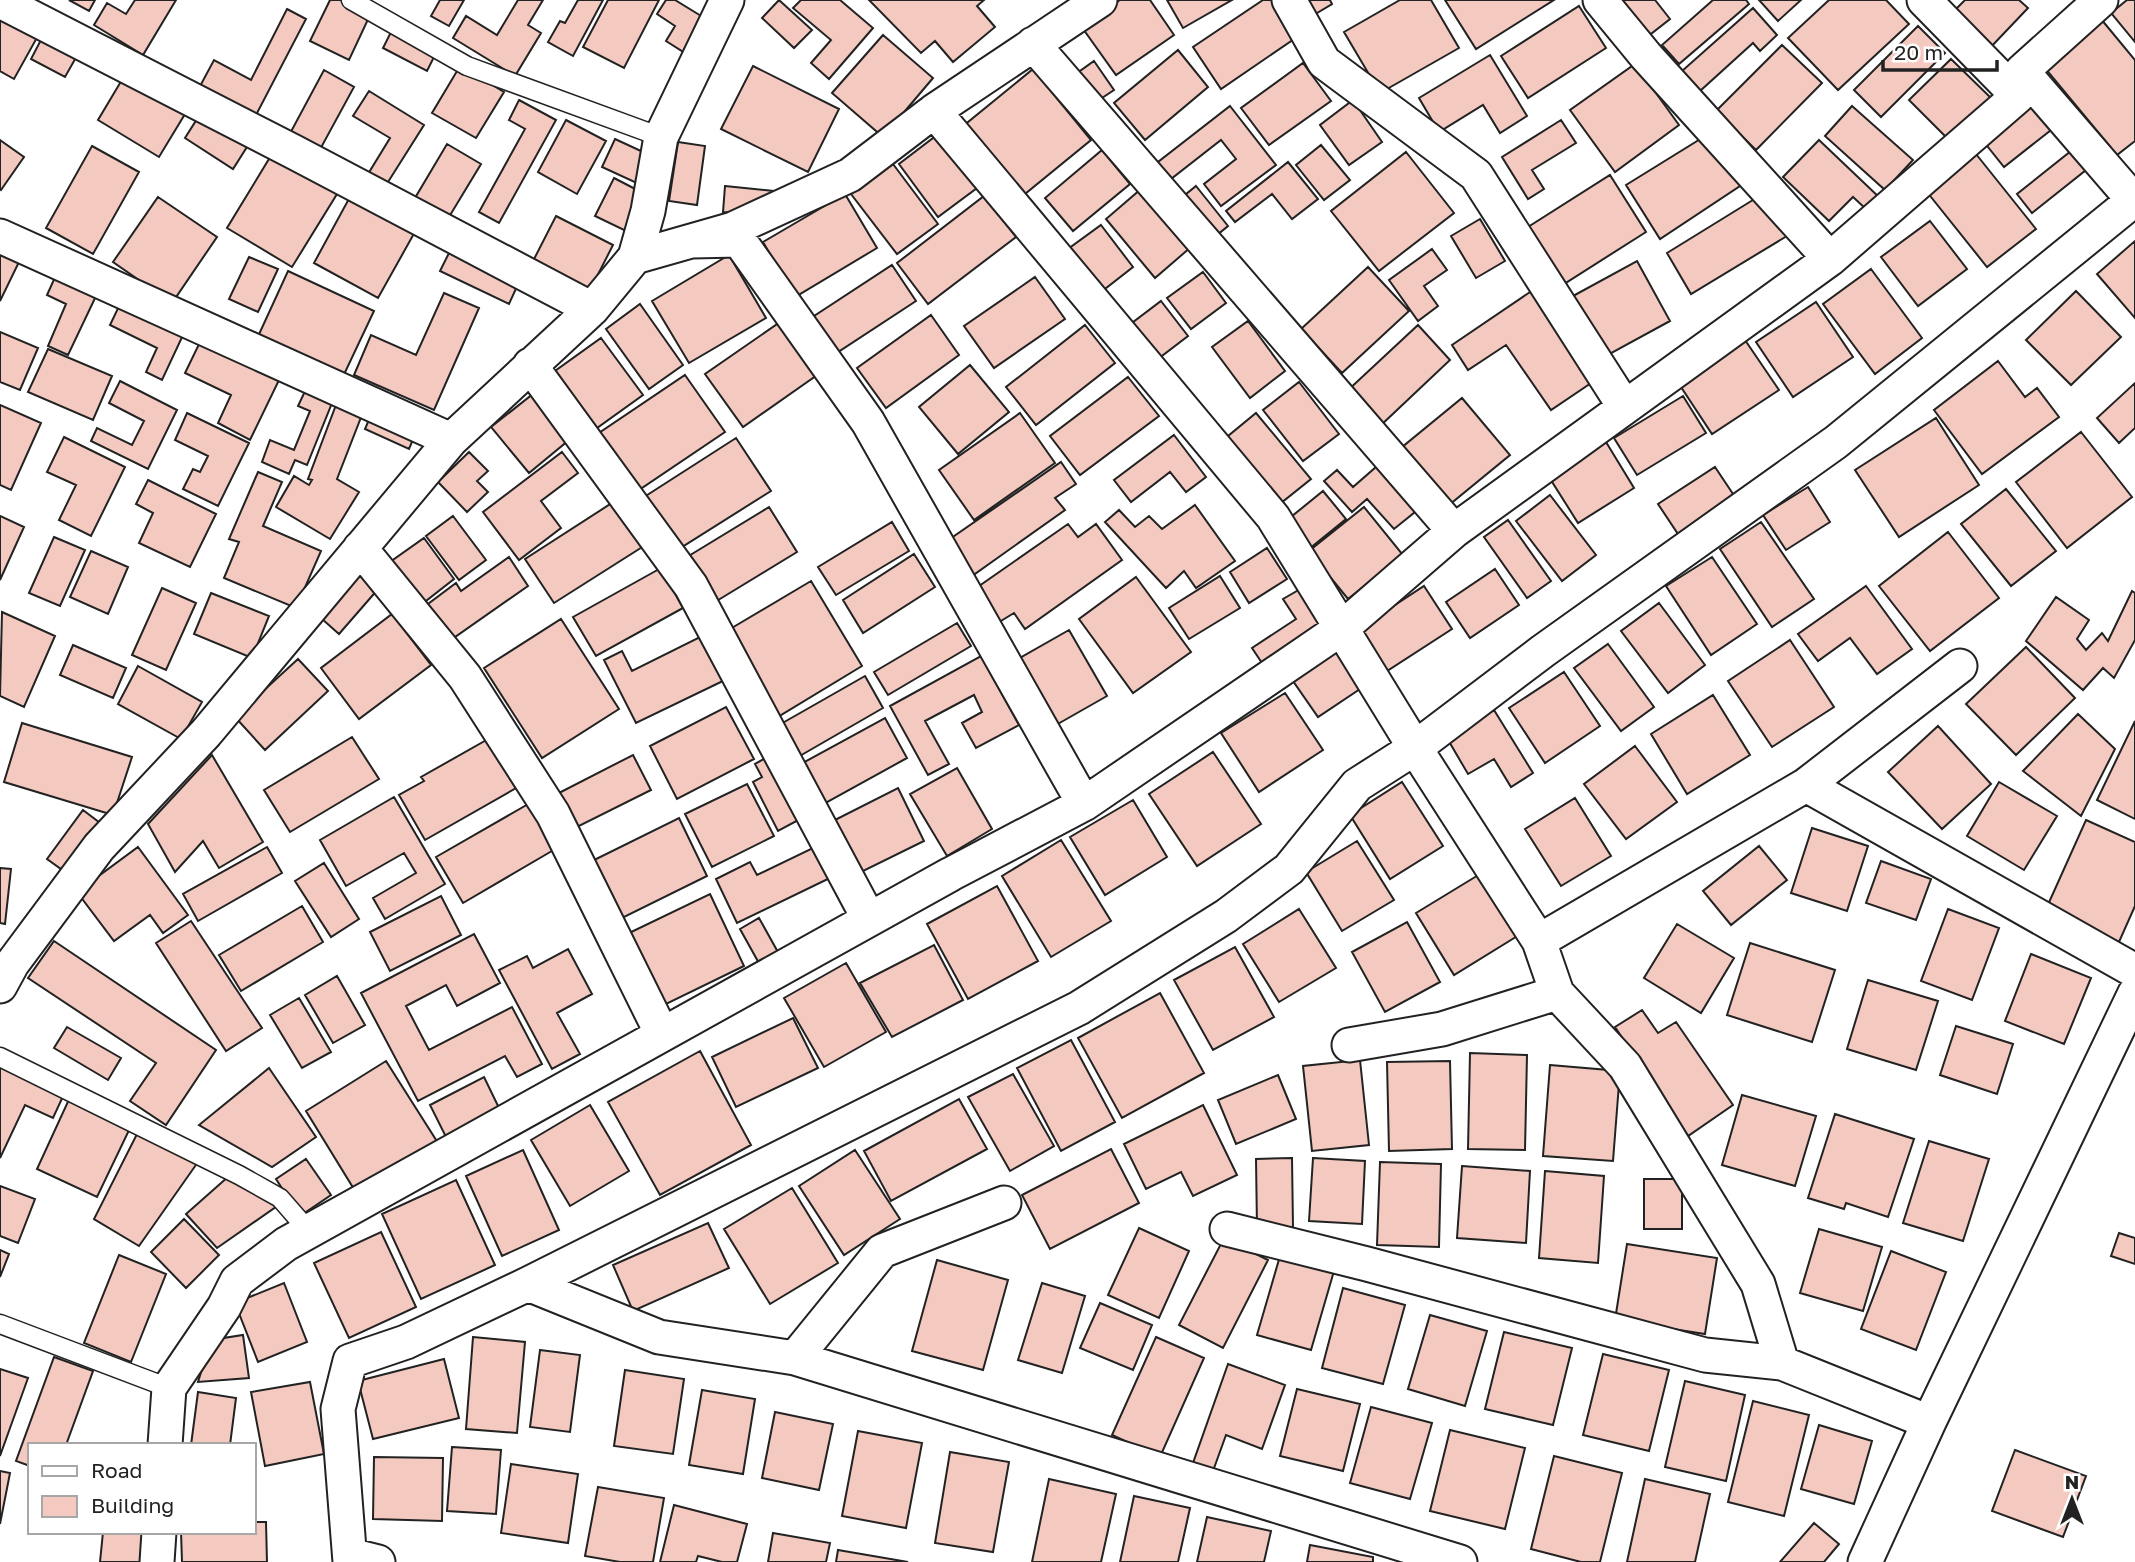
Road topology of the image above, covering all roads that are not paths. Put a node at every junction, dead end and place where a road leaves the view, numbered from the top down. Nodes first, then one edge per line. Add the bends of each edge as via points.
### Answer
1 (351, 0) edge
2 (727, 0) edge
3 (1100, 0) edge
4 (1289, 0) edge
5 (1600, 0) edge
6 (1924, 0) edge
7 (2101, 0) edge
8 (0, 1) edge
9 (1033, 44) junction
10 (2020, 84) junction
11 (934, 111) junction
12 (661, 137) junction
13 (2134, 200) edge
14 (0, 236) edge
15 (692, 241) junction
16 (635, 257) junction
17 (1830, 259) junction
18 (593, 309) junction
19 (530, 365) junction
20 (1624, 406) junction
21 (451, 440) junction
22 (1454, 531) junction
23 (360, 548) junction
24 (1342, 628) junction
25 (1960, 666) dead end
26 (1415, 748) junction
27 (1807, 785) junction
28 (1084, 804) junction
29 (869, 919) junction
30 (1539, 941) junction
31 (2135, 971) edge
32 (0, 986) edge
33 (1557, 993) junction
34 (2135, 993) edge
35 (662, 1034) junction
36 (1349, 1045) dead end
37 (0, 1057) edge
38 (1004, 1203) dead end
39 (330, 1218) junction
40 (1227, 1229) dead end
41 (528, 1284) junction
42 (0, 1324) edge
43 (796, 1359) junction
44 (1782, 1363) junction
45 (169, 1388) junction
46 (1929, 1422) junction
47 (165, 1443) edge
48 (159, 1534) edge
49 (359, 1560) edge
50 (157, 1562) edge
51 (1460, 1562) edge
52 (1865, 1562) edge

1 - 12 lane via 467,66
2 - 12 street
3 - 9 street
4 - 20 street via 1324,62 1476,175
5 - 17 street
6 - 10 street
7 - 10 street
8 - 18 street
9 - 11 street
9 - 22 street
10 - 13 street
10 - 17 street
11 - 15 street via 850,175 733,229
11 - 24 street via 1273,517
12 - 16 street
13 - 26 street via 1836,442
14 - 21 street
15 - 16 street
15 - 28 street via 738,240 868,422
16 - 18 street
17 - 20 street
18 - 19 street
19 - 21 street
19 - 29 street via 691,586
20 - 22 street
21 - 23 street
22 - 24 street
23 - 32 street via 206,733 99,847
23 - 35 street via 465,677 553,814
24 - 26 street
24 - 28 street
25 - 27 street
26 - 30 street
26 - 41 street via 1357,785 1289,869 1226,916 1079,1008
27 - 30 street
27 - 31 street
28 - 29 street
29 - 35 street
30 - 33 street
33 - 36 street via 1442,1029
33 - 44 street via 1625,1066 1758,1284
34 - 46 street
35 - 39 street
37 - 39 lane via 239,1175 280,1198 307,1229
38 - 43 street via 882,1251
39 - 45 street via 237,1281
40 - 44 street via 1705,1355
41 - 43 street via 659,1336
41 - 49 street via 405,1342 350,1361 338,1409
42 - 45 lane
43 - 51 street
44 - 46 street
45 - 47 street
46 - 52 street
48 - 50 street

